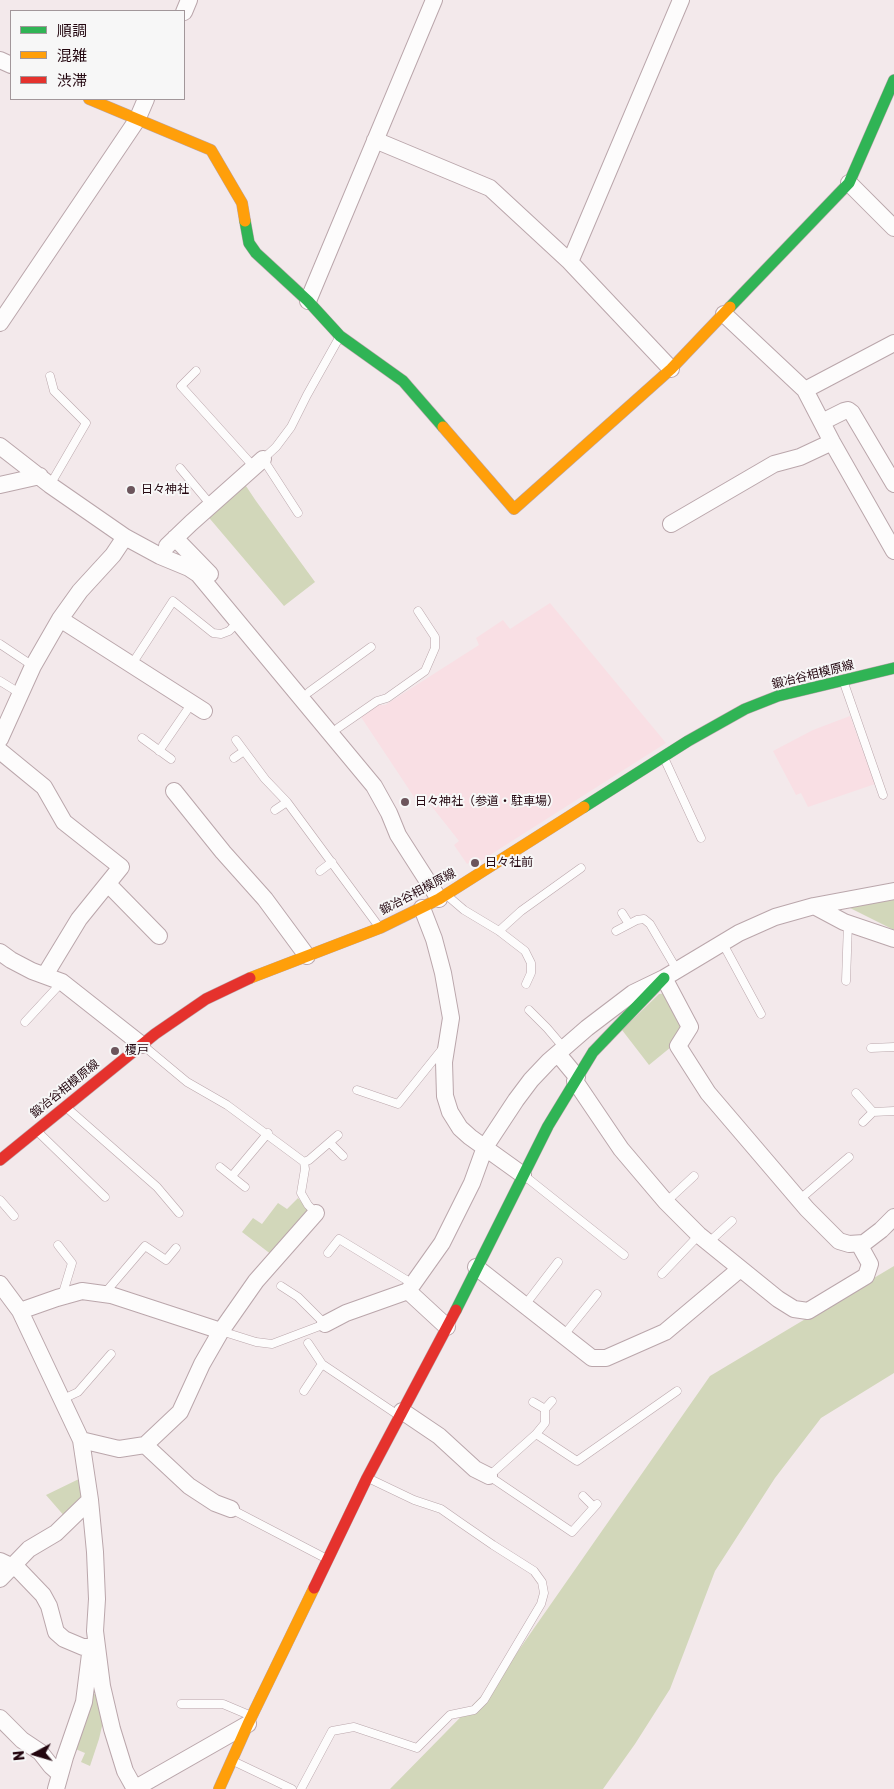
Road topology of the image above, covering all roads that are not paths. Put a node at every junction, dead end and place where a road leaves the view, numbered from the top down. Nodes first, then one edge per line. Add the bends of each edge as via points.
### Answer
1 (434, 0) edge
2 (681, 0) edge
3 (894, 80) edge
4 (91, 100) edge
5 (146, 100) edge
6 (137, 120) junction
7 (375, 140) junction
8 (849, 183) junction
9 (894, 228) edge
10 (570, 262) junction
11 (308, 301) junction
12 (724, 314) junction
13 (0, 323) edge
14 (340, 336) junction
15 (894, 343) edge
16 (670, 369) junction
17 (196, 371) dead end
18 (50, 376) dead end
19 (805, 390) junction
20 (822, 422) junction
21 (832, 442) junction
22 (0, 446) edge
23 (258, 463) junction
24 (180, 468) dead end
25 (45, 480) junction
26 (894, 484) edge
27 (0, 485) edge
28 (211, 505) junction
29 (298, 513) dead end
30 (671, 524) dead end
31 (125, 537) junction
32 (175, 538) junction
33 (892, 542) edge
34 (160, 556) junction
35 (193, 564) junction
36 (418, 611) dead end
37 (242, 618) junction
38 (60, 619) junction
39 (0, 644) edge
40 (371, 647) dead end
41 (132, 664) junction
42 (33, 666) junction
43 (894, 668) edge
44 (0, 681) edge
45 (843, 682) junction
46 (21, 694) junction
47 (305, 695) junction
48 (198, 707) joint
49 (334, 731) junction
50 (142, 738) dead end
51 (0, 739) edge
52 (236, 740) dead end
53 (0, 751) edge
54 (159, 751) junction
55 (244, 751) junction
56 (664, 757) junction
57 (234, 758) dead end
58 (170, 760) dead end
59 (174, 791) dead end
60 (883, 795) dead end
61 (287, 802) junction
62 (275, 810) dead end
63 (701, 838) dead end
64 (332, 862) junction
65 (580, 868) dead end
66 (320, 870) dead end
67 (108, 884) junction
68 (894, 891) edge
69 (443, 897) junction
70 (814, 906) junction
71 (422, 908) junction
72 (622, 913) dead end
73 (848, 923) junction
74 (629, 924) junction
75 (380, 928) junction
76 (148, 931) dead end
77 (499, 931) junction
78 (616, 931) dead end
79 (894, 938) edge
80 (722, 942) junction
81 (307, 956) junction
82 (4, 960) edge
83 (671, 974) junction
84 (44, 975) junction
85 (846, 981) dead end
86 (62, 982) junction
87 (526, 984) dead end
88 (529, 1010) dead end
89 (761, 1014) dead end
90 (25, 1022) dead end
91 (445, 1044) junction
92 (142, 1045) junction
93 (894, 1047) edge
94 (871, 1048) dead end
95 (561, 1051) junction
96 (576, 1079) junction
97 (357, 1090) dead end
98 (856, 1093) dead end
99 (66, 1107) junction
100 (894, 1111) edge
101 (874, 1112) junction
102 (863, 1122) dead end
103 (36, 1131) junction
104 (268, 1133) junction
105 (338, 1135) dead end
106 (330, 1142) junction
107 (484, 1147) junction
108 (342, 1156) dead end
109 (849, 1157) dead end
110 (0, 1160) edge
111 (304, 1162) junction
112 (220, 1167) dead end
113 (523, 1175) junction
114 (232, 1176) junction
115 (694, 1176) dead end
116 (245, 1187) dead end
117 (105, 1196) dead end
118 (0, 1200) edge
119 (799, 1200) junction
120 (666, 1202) junction
121 (179, 1213) dead end
122 (316, 1213) joint
123 (14, 1216) dead end
124 (894, 1217) edge
125 (732, 1221) dead end
126 (704, 1239) junction
127 (859, 1244) junction
128 (58, 1245) dead end
129 (176, 1248) dead end
130 (328, 1253) dead end
131 (624, 1255) dead end
132 (558, 1262) dead end
133 (476, 1267) junction
134 (740, 1269) junction
135 (662, 1274) dead end
136 (0, 1284) edge
137 (282, 1286) dead end
138 (410, 1288) junction
139 (104, 1294) junction
140 (597, 1294) dead end
141 (62, 1296) junction
142 (526, 1305) junction
143 (20, 1311) junction
144 (325, 1324) junction
145 (447, 1327) junction
146 (221, 1331) junction
147 (564, 1335) junction
148 (308, 1343) dead end
149 (111, 1354) dead end
150 (322, 1364) junction
151 (304, 1391) dead end
152 (676, 1391) dead end
153 (63, 1399) junction
154 (552, 1401) dead end
155 (533, 1402) dead end
156 (544, 1409) junction
157 (401, 1414) junction
158 (536, 1434) junction
159 (81, 1440) junction
160 (146, 1445) junction
161 (490, 1476) junction
162 (367, 1478) junction
163 (583, 1496) dead end
164 (90, 1500) junction
165 (231, 1509) joint
166 (328, 1560) junction
167 (4, 1569) edge
168 (93, 1639) junction
169 (181, 1704) dead end
170 (0, 1718) edge
171 (250, 1720) junction
172 (233, 1760) junction
173 (58, 1782) edge
174 (135, 1789) edge
175 (219, 1789) edge
176 (292, 1789) edge
177 (302, 1789) edge

1 - 7 street
2 - 10 street
3 - 8 street
4 - 6 street
5 - 6 street
6 - 11 street via 210,150 242,203 249,243
6 - 13 street
7 - 10 street via 490,188
7 - 11 street
8 - 9 street
8 - 12 street
10 - 16 street
11 - 14 street
12 - 16 street
12 - 19 street
14 - 16 street via 403,381 514,509
14 - 23 lane via 291,427
15 - 19 street
17 - 23 lane via 181,386
18 - 25 lane via 54,391 86,423
19 - 20 street
20 - 21 street
20 - 26 street via 844,411 852,412
21 - 30 street via 800,457 774,464
21 - 33 street
22 - 25 street
23 - 28 street
23 - 29 lane
24 - 28 lane
25 - 27 street
25 - 31 street
28 - 32 street
31 - 34 street
31 - 38 street
32 - 34 street
32 - 35 street
34 - 35 street
35 - 37 street via 198,574
36 - 49 lane via 435,636 435,648 425,671
37 - 41 lane via 229,631 213,633 172,601
37 - 47 street
38 - 41 street
38 - 42 street
39 - 42 lane
40 - 47 lane
41 - 48 street
42 - 46 street
43 - 45 street, 鍛冶谷相模原線
44 - 46 lane
45 - 56 street, 鍛冶谷相模原線 via 778,696 745,709
45 - 60 lane
46 - 51 street
47 - 49 street
48 - 54 lane
49 - 69 street via 374,786 398,836
50 - 54 lane
52 - 55 lane
53 - 67 street via 44,787 64,822 121,867
54 - 58 lane
55 - 57 lane
55 - 61 lane via 264,780
56 - 63 lane
56 - 69 street, 鍛冶谷相模原線
59 - 81 street via 190,805
61 - 62 lane
61 - 64 lane
64 - 66 lane
64 - 75 lane
65 - 77 lane
67 - 76 street
67 - 84 street via 79,918
68 - 70 street
69 - 71 street, 鍛冶谷相模原線
69 - 77 lane
70 - 73 street
70 - 80 street via 775,917
71 - 75 street, 鍛冶谷相模原線
71 - 91 street via 443,973 451,1018
72 - 74 lane
73 - 79 street
73 - 85 lane
74 - 78 lane
74 - 83 lane via 644,919 650,924
75 - 81 street, 鍛冶谷相模原線
77 - 87 lane via 525,951 531,963
80 - 83 street
80 - 89 lane
81 - 92 street, 鍛冶谷相模原線 via 206,999
82 - 84 street
83 - 95 street via 633,993
83 - 96 street via 593,1052
83 - 119 street via 690,1027 678,1046 708,1093
84 - 86 street
86 - 90 lane
86 - 92 street
88 - 95 lane via 548,1028
91 - 97 lane via 398,1104
91 - 107 street via 445,1096 450,1112 460,1128
92 - 99 street, 鍛冶谷相模原線
92 - 104 lane via 188,1082
93 - 94 lane
95 - 96 street
95 - 107 street via 531,1080
96 - 113 street
96 - 120 street via 621,1149
98 - 101 lane
99 - 103 street, 鍛冶谷相模原線
99 - 121 lane via 158,1187
100 - 101 lane
101 - 102 lane
103 - 110 street, 鍛冶谷相模原線
103 - 117 lane
104 - 111 lane
104 - 114 lane
105 - 106 lane
106 - 108 lane
106 - 111 lane
107 - 113 street
107 - 138 street via 456,1217
109 - 119 lane
111 - 122 lane via 301,1193
112 - 114 lane
113 - 131 lane
113 - 133 street
114 - 116 lane
115 - 120 lane
118 - 123 lane
119 - 127 street via 839,1241
120 - 126 street
122 - 146 street via 256,1281
124 - 127 street
125 - 126 lane
126 - 134 street
126 - 135 lane
127 - 134 street via 870,1264 866,1276 808,1311 794,1309
128 - 141 lane via 72,1263
129 - 139 lane via 166,1260 145,1246
130 - 138 lane via 339,1239
132 - 142 lane
133 - 142 street
133 - 145 street
134 - 147 street via 665,1332 606,1358 592,1358
136 - 143 street
137 - 144 lane
138 - 144 street
138 - 145 street
139 - 141 street via 82,1291
139 - 146 street
140 - 147 lane
141 - 143 street
142 - 147 street
143 - 153 street
144 - 146 lane via 272,1344
145 - 157 street
146 - 160 street via 180,1412
148 - 150 lane
149 - 153 lane via 78,1392
150 - 151 lane
150 - 157 lane
152 - 158 lane via 577,1461
153 - 159 street
154 - 156 lane
155 - 156 lane
156 - 158 lane via 545,1423
157 - 161 street via 439,1436 475,1468
157 - 162 street
158 - 161 lane
159 - 160 street via 119,1449
159 - 164 street
160 - 165 street via 189,1486
161 - 163 lane via 572,1532 596,1505
162 - 166 street
162 - 177 lane via 441,1509 534,1571 542,1582 544,1593 541,1604 484,1700 474,1710 450,1715 417,1748 354,1726 332,1731
164 - 167 street via 56,1533
164 - 168 street via 97,1599
165 - 166 lane
166 - 171 street
167 - 168 street via 20,1570 43,1595 56,1632 64,1639 83,1647
168 - 173 street via 84,1702
168 - 174 street via 112,1729 125,1771
169 - 171 lane via 223,1704
170 - 173 street via 22,1740 40,1752
171 - 172 street
171 - 174 street
172 - 175 street
172 - 176 lane

